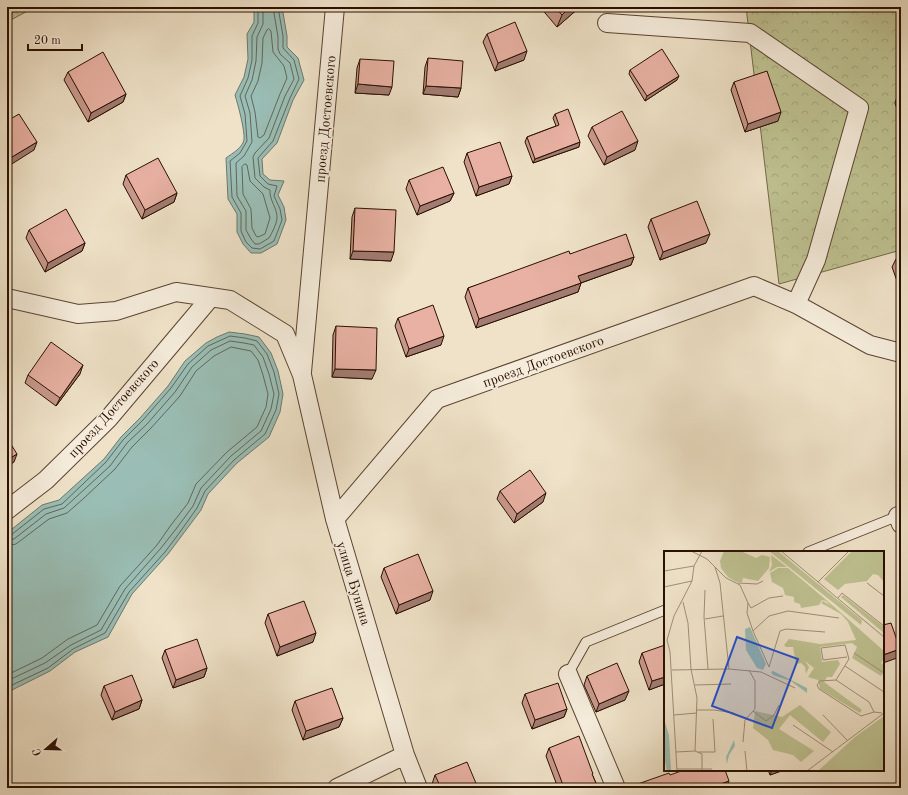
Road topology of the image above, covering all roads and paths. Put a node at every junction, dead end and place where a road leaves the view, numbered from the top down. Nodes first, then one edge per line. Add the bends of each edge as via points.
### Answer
1 (335, 7) edge
2 (607, 23) dead end
3 (211, 297) junction
4 (7, 298) edge
5 (796, 304) junction
6 (901, 352) edge
7 (302, 375) junction
8 (7, 510) edge
9 (335, 519) junction
10 (899, 520) edge
11 (811, 551) edge
12 (664, 610) edge
13 (568, 674) joint
14 (405, 755) junction
15 (337, 788) edge
16 (418, 788) edge
17 (616, 788) edge

1 - 7 street, проезд Достоевского
2 - 5 street via 750,33 859,108 816,260
3 - 4 street via 176,292 116,311 78,314
3 - 7 street via 230,300 284,334
3 - 8 street, проезд Достоевского via 109,418 46,480
5 - 6 street, проезд Достоевского via 870,345
5 - 9 street, проезд Достоевского via 754,286 438,399
7 - 9 street, улица Бунина
9 - 14 street, улица Бунина
10 - 11 lane
12 - 13 lane via 586,642
13 - 17 street
14 - 15 street
14 - 16 street, улица Бунина

